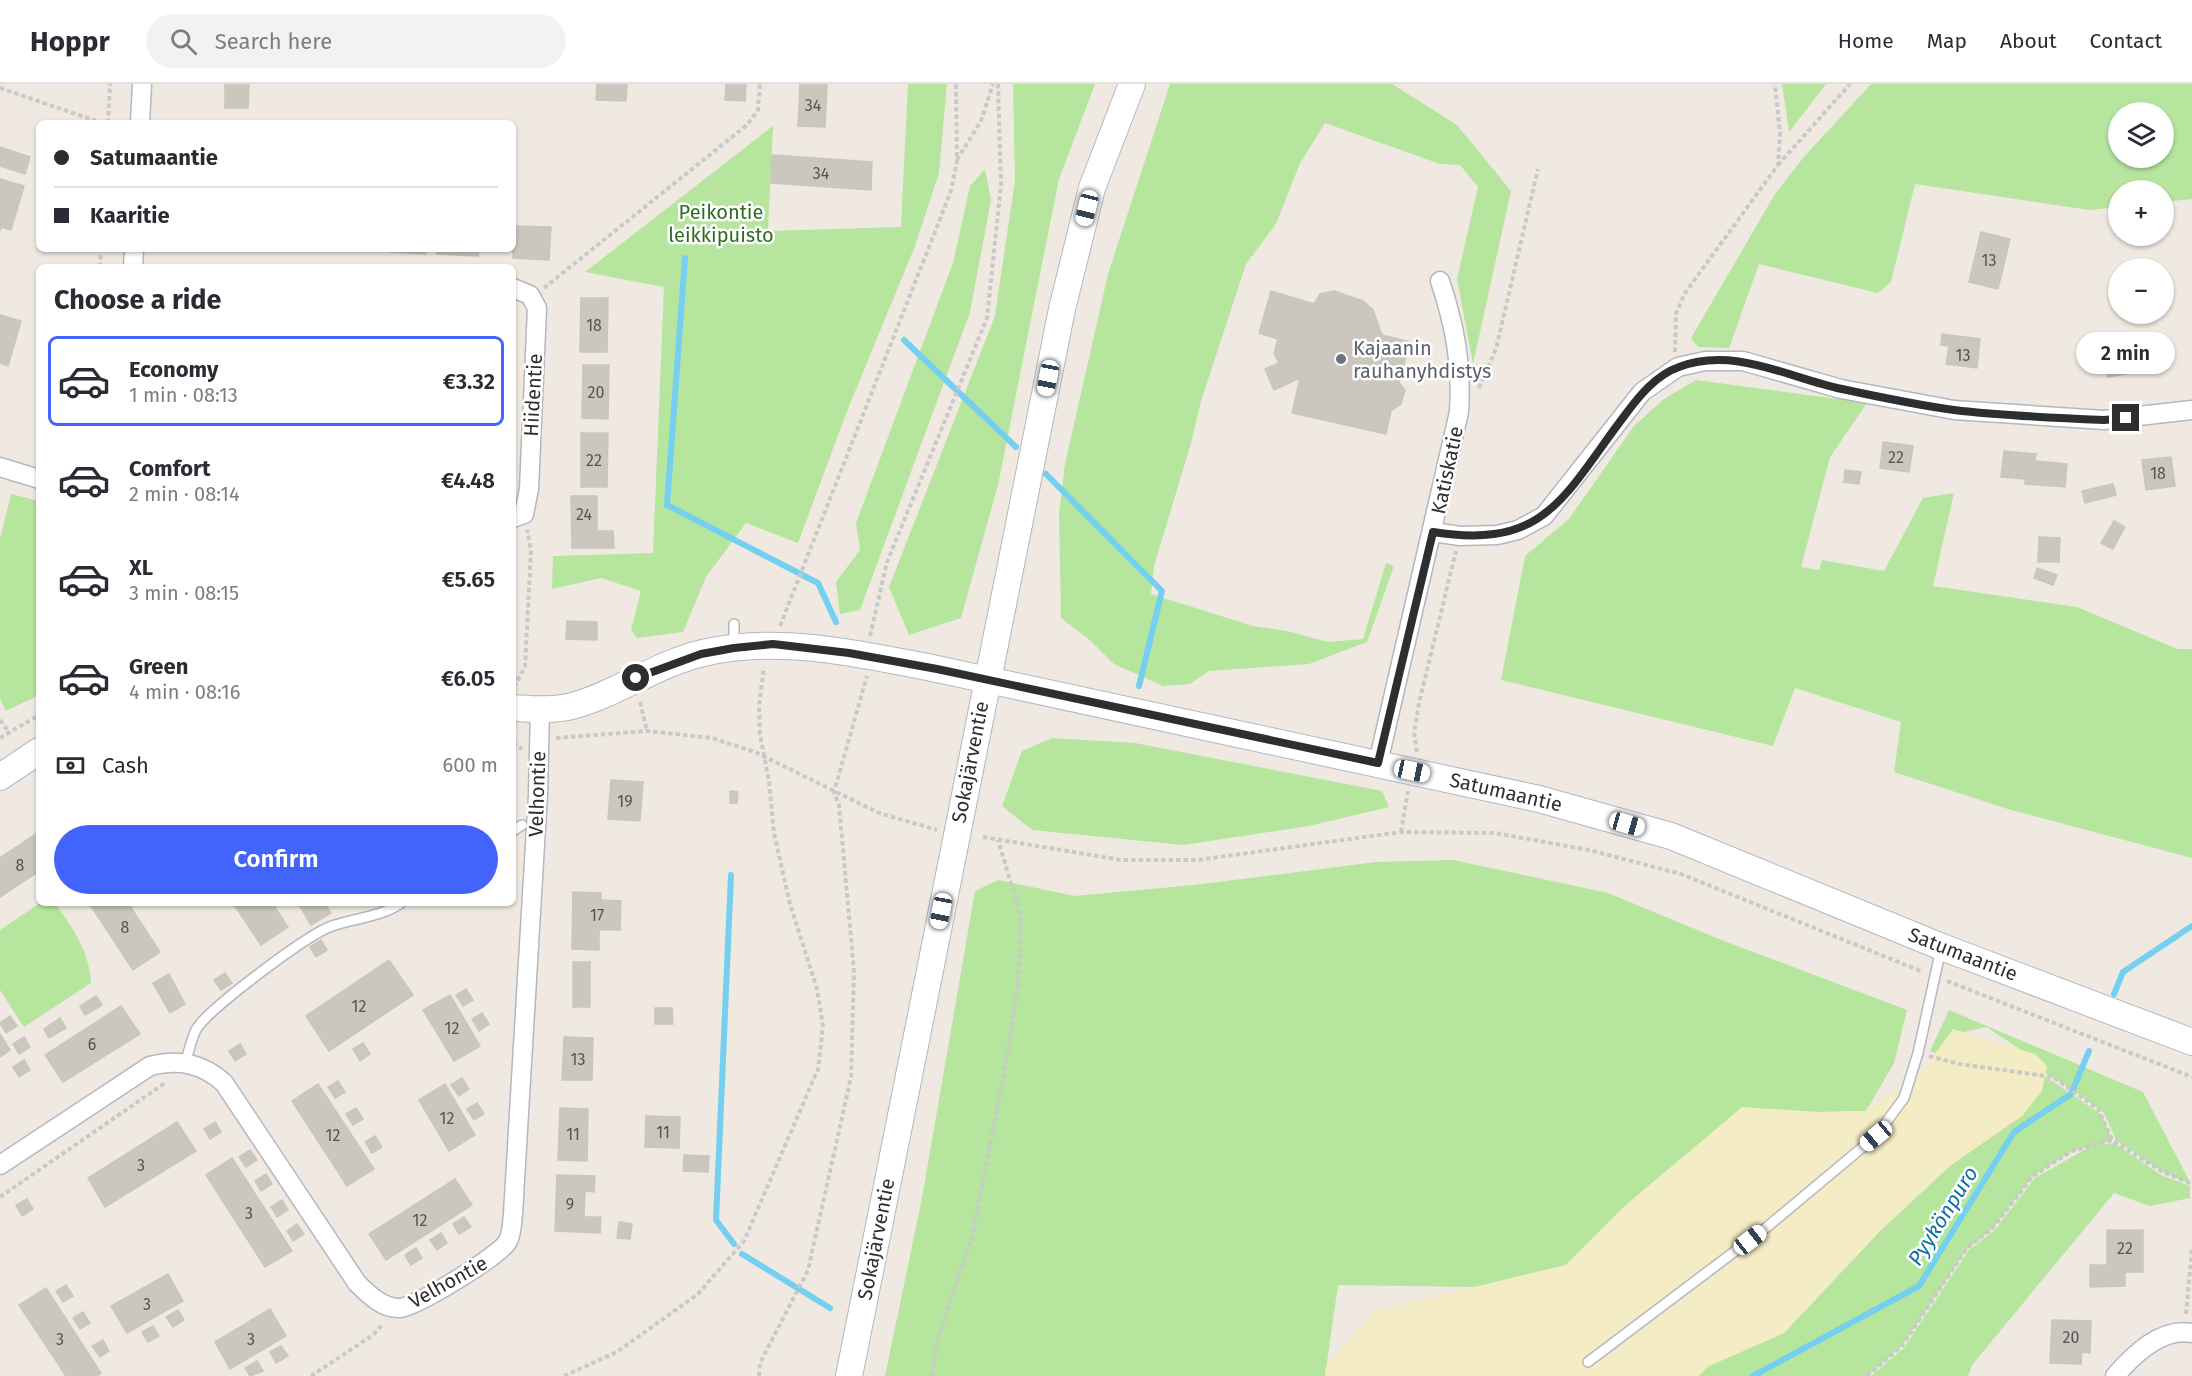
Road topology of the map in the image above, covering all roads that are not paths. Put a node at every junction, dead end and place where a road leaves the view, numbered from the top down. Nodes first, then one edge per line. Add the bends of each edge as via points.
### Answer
1 (142, 84) edge
2 (1132, 84) edge
3 (140, 120) edge
4 (1440, 281) dead end
5 (516, 289) edge
6 (2192, 410) edge
7 (0, 466) edge
8 (36, 478) edge
9 (518, 516) edge
10 (1433, 532) junction
11 (987, 679) junction
12 (516, 708) edge
13 (540, 710) junction
14 (36, 753) edge
15 (1378, 763) junction
16 (0, 777) edge
17 (397, 906) edge
18 (1942, 946) junction
19 (2192, 1042) edge
20 (185, 1063) junction
21 (0, 1165) edge
22 (2188, 1332) edge
23 (1588, 1362) dead end
24 (849, 1376) edge
25 (2115, 1376) edge

1 - 3 street
2 - 11 street, Sokajärventie via 1092,188 1078,243
4 - 10 street, Katiskatie via 1452,316 1460,363 1459,412
5 - 9 street, Hiidentie via 530,295 537,308 529,489
6 - 10 street via 2104,420 1954,410 1841,389 1743,361 1705,361 1678,367 1642,392 1544,516 1518,530 1497,535
7 - 8 street
10 - 15 street, Katiskatie
11 - 13 street, Satumaantie via 868,655 734,636 701,654 655,669 571,707
11 - 15 street, Satumaantie
11 - 24 street, Sokajärventie
12 - 13 street, Satumaantie
13 - 20 street, Velhontie via 512,1229 508,1243 420,1302 399,1309 376,1300 357,1283 224,1083 210,1070
14 - 16 street
15 - 18 street, Satumaantie via 1539,799 1671,836
17 - 20 lane via 313,934 197,1028
18 - 19 street, Satumaantie
18 - 23 lane via 1904,1098 1876,1136 1759,1233
20 - 21 street, Velhontie via 169,1061 150,1066
22 - 25 street via 2157,1340 2135,1352

